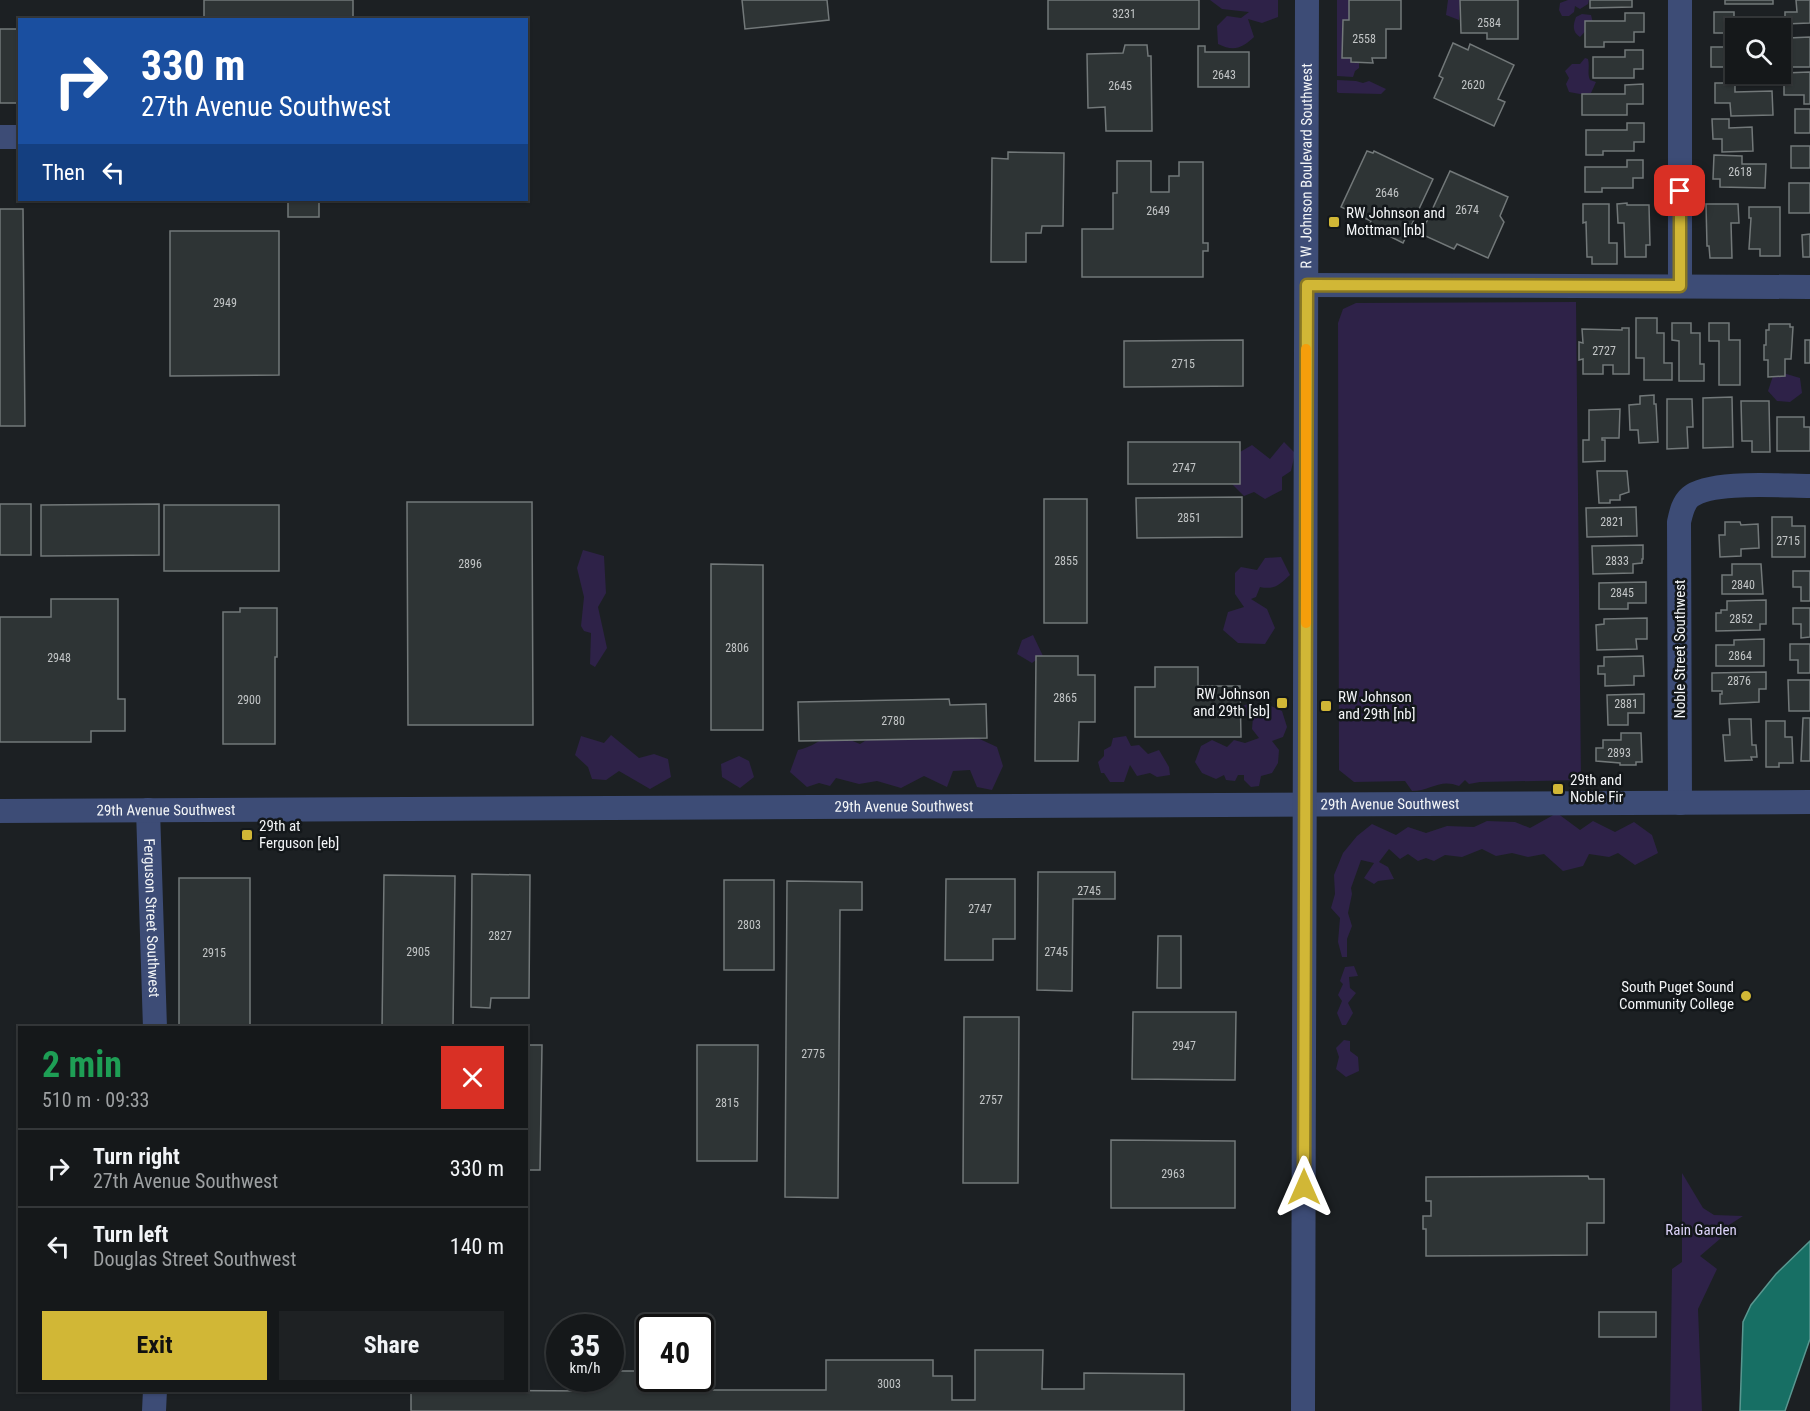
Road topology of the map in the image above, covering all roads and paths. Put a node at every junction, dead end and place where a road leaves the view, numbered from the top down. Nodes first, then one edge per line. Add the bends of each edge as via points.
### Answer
1 (1307, 0) edge
2 (1680, 0) edge
3 (0, 137) edge
4 (18, 137) edge
5 (1307, 285) junction
6 (1680, 286) junction
7 (1810, 286) edge
8 (1810, 486) edge
9 (1810, 802) edge
10 (1680, 803) junction
11 (1305, 806) junction
12 (147, 810) junction
13 (0, 811) edge
14 (155, 1026) edge
15 (155, 1392) edge
16 (154, 1411) edge
17 (1303, 1411) edge

1 - 5 street, R W Johnson Boulevard Southwest
2 - 6 street
3 - 4 street
5 - 6 street
5 - 11 street, R W Johnson Boulevard Southwest
6 - 7 street
8 - 10 street, Noble Street Southwest via 1716,486 1697,492 1684,504 1679,522
9 - 10 street, 29th Avenue Southwest
10 - 11 street, 29th Avenue Southwest
11 - 12 street, 29th Avenue Southwest
11 - 17 street, R W Johnson Boulevard Southwest
12 - 13 street, 29th Avenue Southwest
12 - 14 street, Ferguson Street Southwest
15 - 16 street

